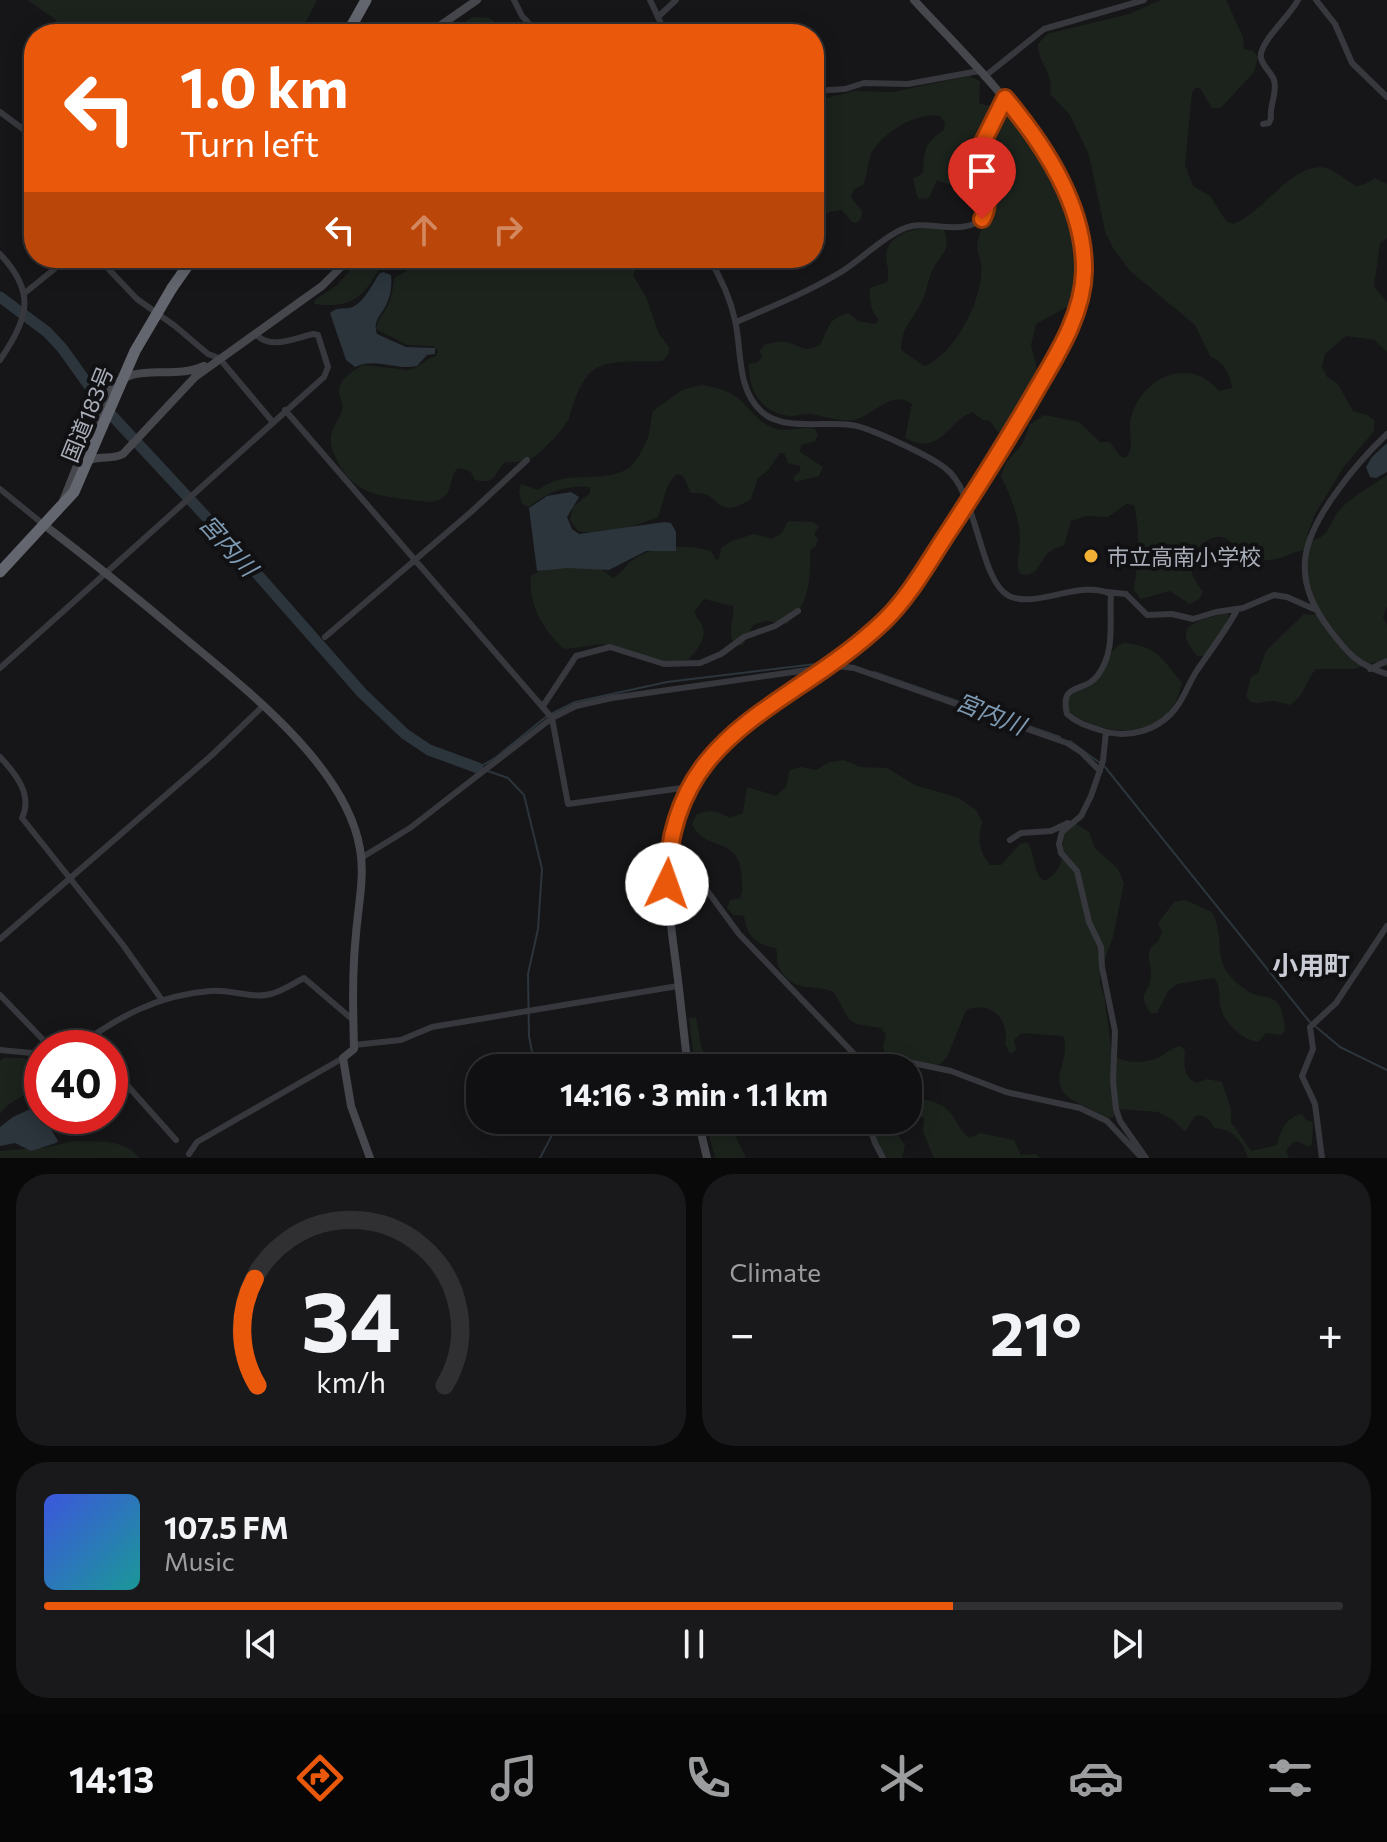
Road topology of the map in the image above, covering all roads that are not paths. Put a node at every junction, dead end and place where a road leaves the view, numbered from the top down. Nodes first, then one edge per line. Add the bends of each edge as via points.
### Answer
1 (366, 0) edge
2 (477, 0) edge
3 (514, 0) edge
4 (650, 0) edge
5 (676, 0) edge
6 (914, 0) edge
7 (1144, 0) edge
8 (1298, 0) edge
9 (1316, 0) edge
10 (659, 16) junction
11 (353, 24) edge
12 (442, 24) edge
13 (530, 24) edge
14 (662, 24) edge
15 (982, 74) junction
16 (824, 90) edge
17 (1387, 97) edge
18 (1005, 98) junction
19 (0, 112) edge
20 (1263, 124) dead end
21 (24, 130) edge
22 (0, 254) edge
23 (56, 268) edge
24 (108, 268) edge
25 (186, 268) edge
26 (340, 268) edge
27 (715, 268) edge
28 (26, 292) junction
29 (736, 322) junction
30 (255, 333) junction
31 (219, 358) junction
32 (0, 360) edge
33 (285, 410) junction
34 (272, 421) junction
35 (1387, 434) edge
36 (90, 460) junction
37 (527, 460) dead end
38 (0, 489) edge
39 (967, 504) junction
40 (60, 507) junction
41 (43, 524) junction
42 (415, 560) junction
43 (0, 572) edge
44 (107, 573) junction
45 (1107, 592) junction
46 (1314, 609) junction
47 (1237, 610) junction
48 (798, 611) dead end
49 (325, 637) dead end
50 (1387, 661) edge
51 (832, 664) junction
52 (0, 668) edge
53 (1370, 669) junction
54 (1387, 674) edge
55 (263, 706) junction
56 (543, 706) junction
57 (552, 718) junction
58 (1106, 732) junction
59 (0, 757) edge
60 (1101, 767) junction
61 (689, 787) junction
62 (1071, 823) junction
63 (670, 840) junction
64 (1010, 840) dead end
65 (361, 858) junction
66 (69, 878) junction
67 (1387, 926) edge
68 (0, 939) edge
69 (678, 986) junction
70 (0, 995) edge
71 (162, 1000) junction
72 (352, 1019) junction
73 (34, 1030) edge
74 (101, 1030) edge
75 (354, 1045) junction
76 (0, 1050) edge
77 (24, 1052) edge
78 (686, 1054) edge
79 (854, 1054) edge
80 (343, 1058) junction
81 (922, 1067) edge
82 (128, 1086) edge
83 (701, 1134) edge
84 (872, 1134) edge
85 (176, 1140) dead end
86 (189, 1154) dead end
87 (370, 1158) edge
88 (707, 1158) edge
89 (883, 1158) edge
90 (1144, 1158) edge
91 (1322, 1158) edge

1 - 11 highway
2 - 12 street
3 - 13 street
4 - 10 street
5 - 10 street
6 - 15 street
7 - 15 street via 1044,29
8 - 20 street via 1260,52 1275,83 1271,118
9 - 17 street via 1335,24 1352,63
10 - 14 street
15 - 16 street
15 - 18 street
18 - 29 street via 970,168 983,188 987,210 982,219 961,227 911,226 841,272
18 - 39 street via 1044,149 1068,199 1083,247 1084,274 1080,301 1056,357
19 - 21 street
22 - 28 street
23 - 28 street
24 - 31 street via 137,299
25 - 36 highway, 国道183号, bridge via 135,351
26 - 30 street
27 - 29 street
28 - 32 street via 18,326
29 - 39 street via 744,382 761,411 786,422 875,431 944,466
30 - 31 street
30 - 33 street via 274,343 313,334 321,340 328,367 324,377
31 - 34 street
31 - 36 street via 132,447 119,456
31 - 40 street via 184,372 130,374 114,384
33 - 34 street
33 - 42 street
34 - 44 street
35 - 46 street via 1361,458 1311,534 1303,561
36 - 40 highway, 国道183号
37 - 42 street
38 - 41 street
39 - 45 street via 993,577 1004,593 1023,600 1060,592
39 - 51 street via 897,606
40 - 41 highway, 国道183号
41 - 43 highway, 国道183号
41 - 44 street
42 - 49 street
42 - 56 street
44 - 52 street
44 - 55 street
45 - 47 street via 1126,594 1150,615 1193,619
45 - 58 street via 1112,597 1108,658 1096,680 1069,691 1065,705 1073,719
46 - 47 street via 1274,595
46 - 53 street via 1354,658
47 - 58 street via 1169,716 1149,730
48 - 56 street via 700,663 664,664 610,647 576,656
50 - 53 street
51 - 57 street via 592,702
51 - 60 street via 1054,738
51 - 61 street via 739,728 716,748
53 - 54 street
55 - 65 street via 331,781 356,832
55 - 66 street
56 - 57 street
57 - 61 street via 568,804
57 - 65 street via 410,828
58 - 60 street
59 - 66 street via 24,790 27,807 22,818
60 - 62 street via 1086,807
61 - 63 street
62 - 64 street
62 - 90 street via 1060,834 1061,853 1077,871 1101,947 1115,1031 1116,1109
63 - 69 street via 667,884
63 - 79 street via 739,934
65 - 72 street
66 - 68 street
66 - 71 street
67 - 91 street via 1336,1003 1312,1024 1313,1049 1302,1076 1315,1104
69 - 75 street
69 - 78 street
70 - 73 street
71 - 72 street via 212,991 275,993 304,978
71 - 74 street
72 - 75 street
75 - 80 street
76 - 77 street
80 - 86 street via 197,1142
80 - 87 street via 351,1106
81 - 90 street via 1080,1108 1107,1121
82 - 85 street
83 - 88 street
84 - 89 street

